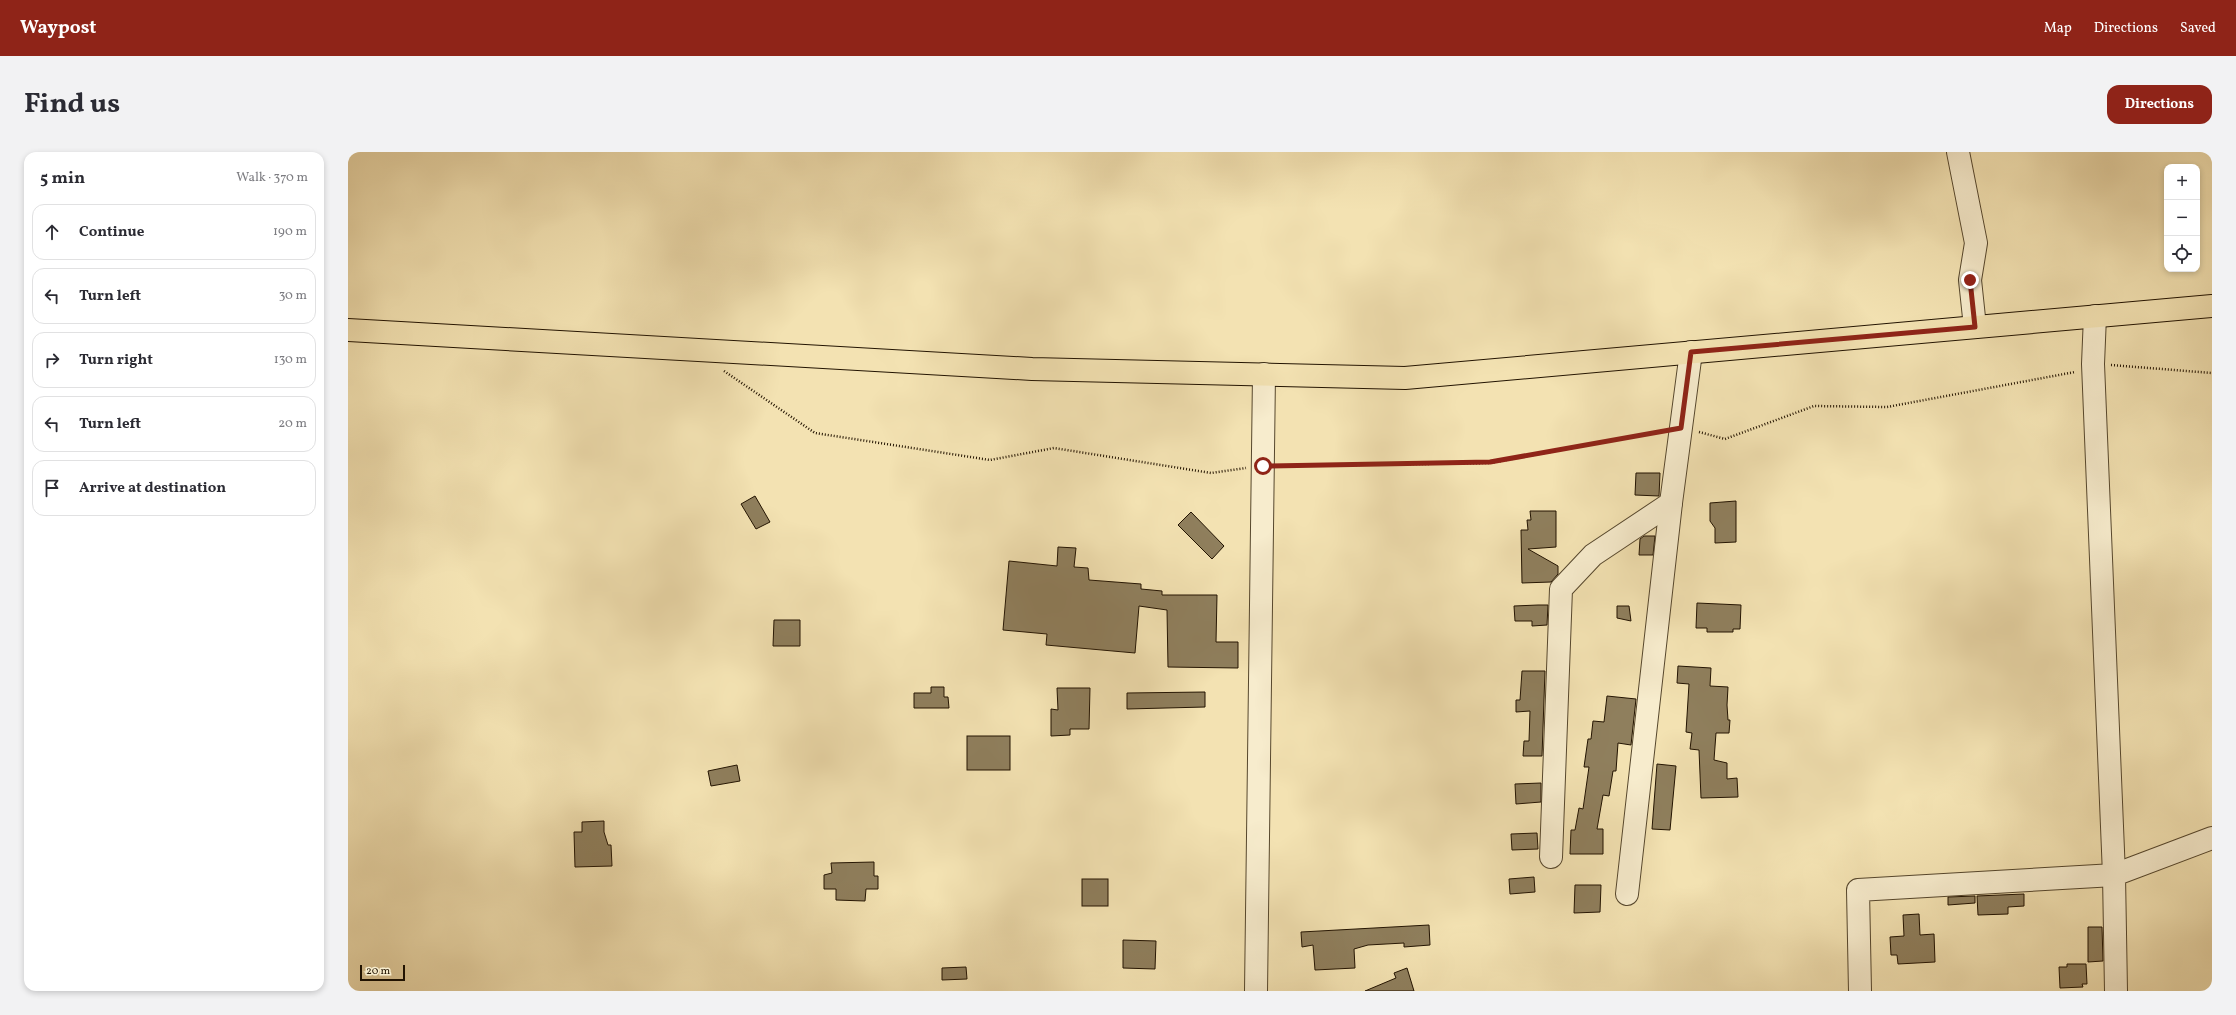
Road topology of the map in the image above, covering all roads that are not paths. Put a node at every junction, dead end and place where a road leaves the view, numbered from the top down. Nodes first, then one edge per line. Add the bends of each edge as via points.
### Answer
1 (1958, 152) edge
2 (2212, 306) edge
3 (2095, 316) junction
4 (1975, 327) junction
5 (348, 330) edge
6 (1691, 352) junction
7 (1264, 374) junction
8 (1671, 503) junction
9 (2212, 838) edge
10 (1551, 857) dead end
11 (2114, 874) junction
12 (1627, 894) dead end
13 (1256, 991) edge
14 (1860, 991) edge
15 (2116, 991) edge

1 - 4 street via 1976,243 1970,280
2 - 3 main road
3 - 4 main road
3 - 11 street via 2094,364
4 - 6 main road
5 - 7 main road via 1032,369
6 - 7 main road via 1405,378
6 - 8 street
7 - 13 street
8 - 10 street via 1592,554 1561,589
8 - 12 street
9 - 11 street
11 - 14 street via 1858,890
11 - 15 street

